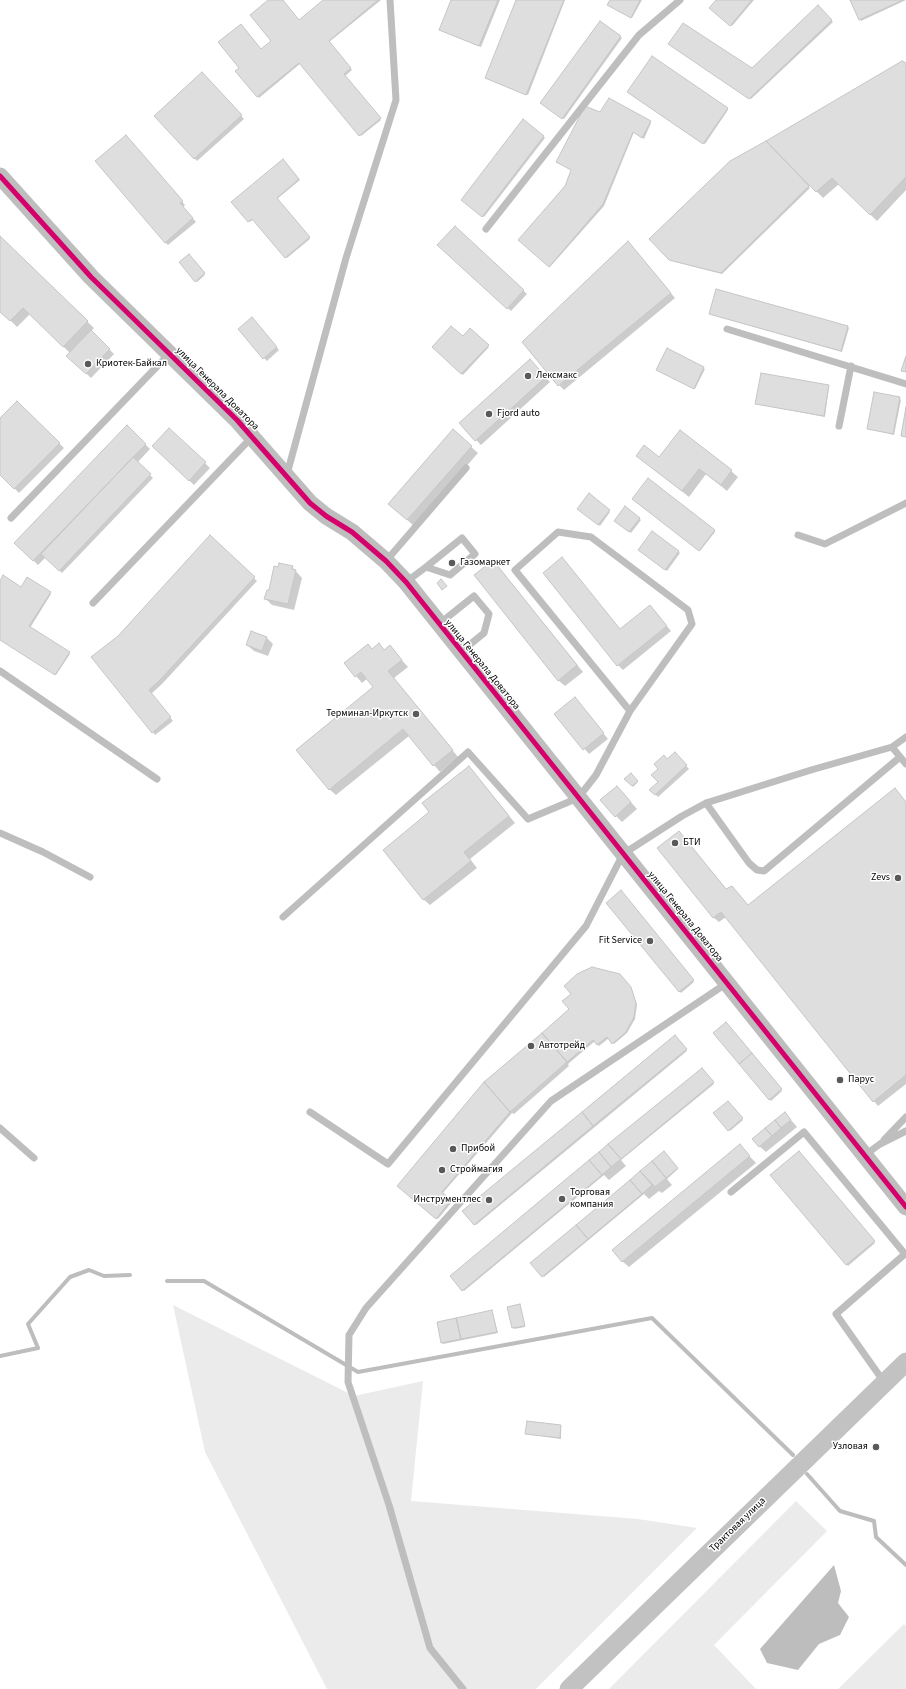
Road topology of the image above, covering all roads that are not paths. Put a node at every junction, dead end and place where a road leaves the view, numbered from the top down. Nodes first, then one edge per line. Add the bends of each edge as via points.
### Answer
1 (390, 0) edge
2 (680, 0) edge
3 (0, 176) edge
4 (486, 229) dead end
5 (727, 329) dead end
6 (169, 354) junction
7 (851, 366) junction
8 (906, 384) edge
9 (839, 426) dead end
10 (252, 437) junction
11 (466, 468) dead end
12 (286, 476) junction
13 (906, 503) edge
14 (11, 518) dead end
15 (798, 535) dead end
16 (386, 561) junction
17 (426, 567) junction
18 (406, 582) junction
19 (93, 603) dead end
20 (439, 624) junction
21 (460, 652) junction
22 (0, 671) edge
23 (630, 711) junction
24 (906, 737) edge
25 (892, 747) junction
26 (900, 757) junction
27 (906, 764) edge
28 (157, 778) dead end
29 (578, 798) junction
30 (706, 803) junction
31 (0, 833) edge
32 (623, 854) junction
33 (90, 877) dead end
34 (283, 917) dead end
35 (727, 983) junction
36 (310, 1112) dead end
37 (906, 1117) edge
38 (0, 1128) edge
39 (906, 1131) edge
40 (880, 1144) junction
41 (865, 1155) junction
42 (34, 1158) dead end
43 (731, 1192) dead end
44 (906, 1207) edge
45 (906, 1362) edge
46 (884, 1383) junction
47 (463, 1689) edge
48 (569, 1689) edge

1 - 12 lane via 396,100 346,258
2 - 4 lane via 639,35
3 - 6 street, улица Генерала Доватора via 91,277
5 - 7 lane
6 - 10 street, улица Генерала Доватора
6 - 14 lane
7 - 8 lane
7 - 9 lane
10 - 12 street, улица Генерала Доватора
10 - 19 lane
11 - 16 lane
12 - 16 street, улица Генерала Доватора via 310,503 352,532
13 - 15 lane via 825,544
16 - 18 street, улица Генерала Доватора
17 - 17 lane via 450,575 475,554 462,538
17 - 18 lane
18 - 20 street, улица Генерала Доватора
20 - 21 street, улица Генерала Доватора
20 - 21 lane via 474,596 489,614 484,633
21 - 29 street, улица Генерала Доватора
22 - 28 lane
23 - 23 lane via 692,624 688,610 591,537 558,532 515,570
23 - 29 lane via 596,775
24 - 25 lane
25 - 26 lane
25 - 30 lane
26 - 27 lane
26 - 30 lane via 764,871 757,870 749,863
29 - 32 street, улица Генерала Доватора
29 - 34 lane via 528,819 468,752
30 - 32 lane
31 - 33 lane via 44,852
32 - 35 street, улица Генерала Доватора
32 - 36 lane via 586,926 388,1164
35 - 41 street, улица Генерала Доватора
35 - 47 lane via 551,1101 366,1308 349,1335 348,1382 389,1505 430,1648
37 - 40 lane
38 - 42 lane
39 - 40 lane
40 - 41 lane
41 - 44 street, улица Генерала Доватора
43 - 46 lane via 804,1132 905,1254 836,1314
45 - 46 main road, Трактовая улица
46 - 48 main road, Трактовая улица

